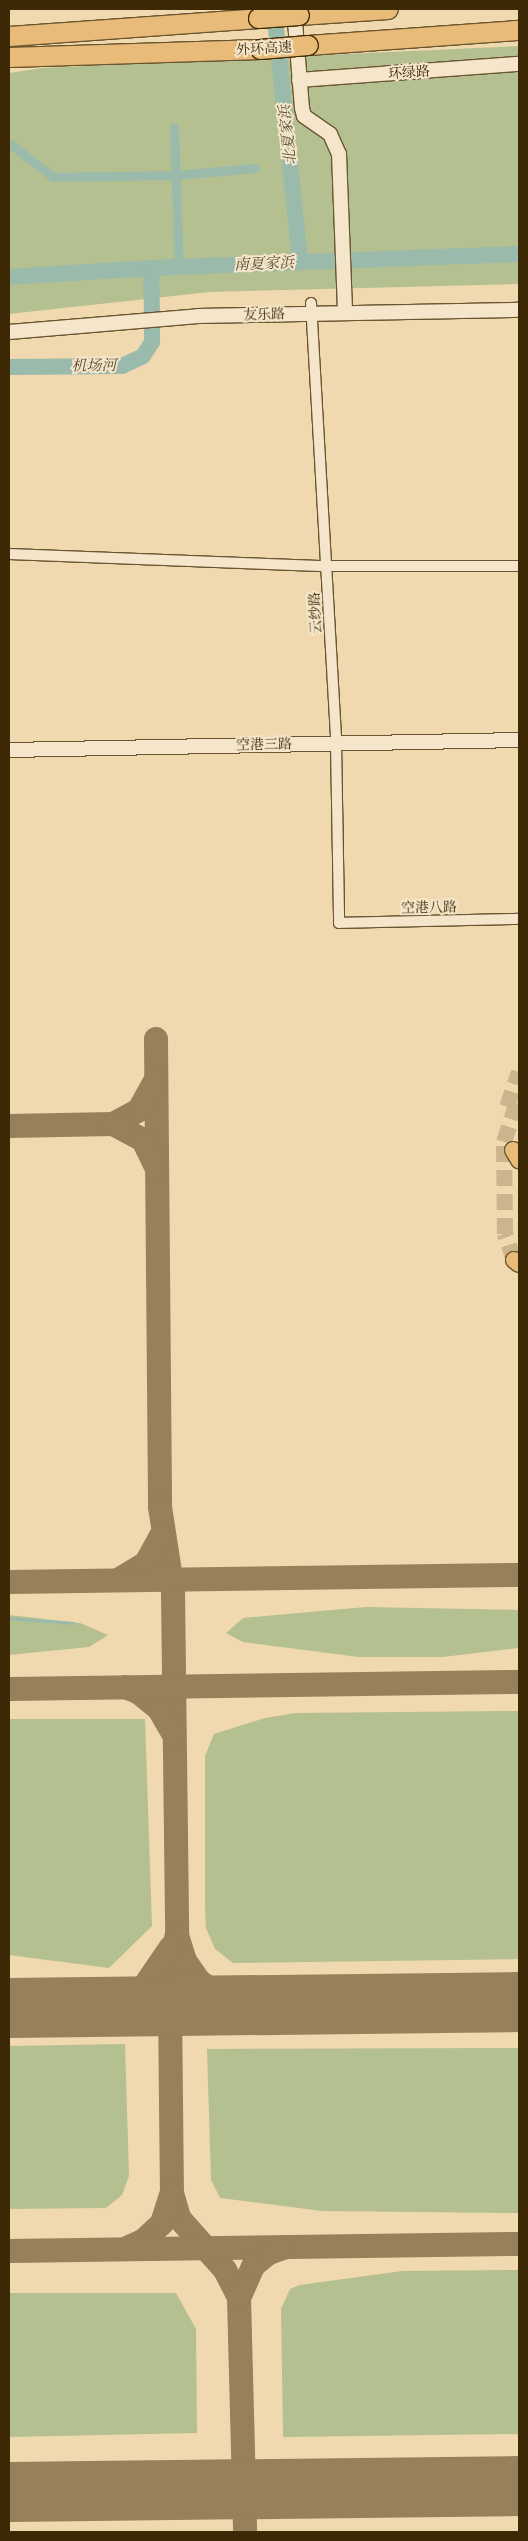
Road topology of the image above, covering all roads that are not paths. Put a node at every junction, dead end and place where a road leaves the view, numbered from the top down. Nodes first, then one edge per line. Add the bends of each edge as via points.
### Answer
1 (388, 9) edge
2 (296, 12) edge
3 (519, 30) edge
4 (9, 36) edge
5 (9, 57) edge
6 (519, 64) edge
7 (299, 80) junction
8 (519, 300) edge
9 (345, 307) junction
10 (311, 308) junction
11 (519, 310) edge
12 (9, 322) edge
13 (9, 332) edge
14 (9, 554) edge
15 (326, 566) junction
16 (519, 566) edge
17 (519, 740) edge
18 (336, 743) junction
19 (9, 750) edge
20 (519, 919) edge
21 (339, 923) joint

1 - 2 highway
2 - 4 highway, bridge via 258,18
2 - 7 street
3 - 5 highway, 外环高速, bridge via 260,49
6 - 7 street, 环绿路
7 - 9 street via 304,116 336,142 344,232
8 - 9 street, 友乐路
9 - 10 street, 友乐路
9 - 11 street, 友乐路
10 - 12 street, 友乐路 via 131,311
10 - 13 street, 友乐路
10 - 15 street, 云纱路
14 - 15 street
15 - 16 street
15 - 18 street, 云纱路
17 - 18 street, 空港三路
18 - 19 street, 空港三路
18 - 21 street, 云纱路
20 - 21 street, 空港八路

